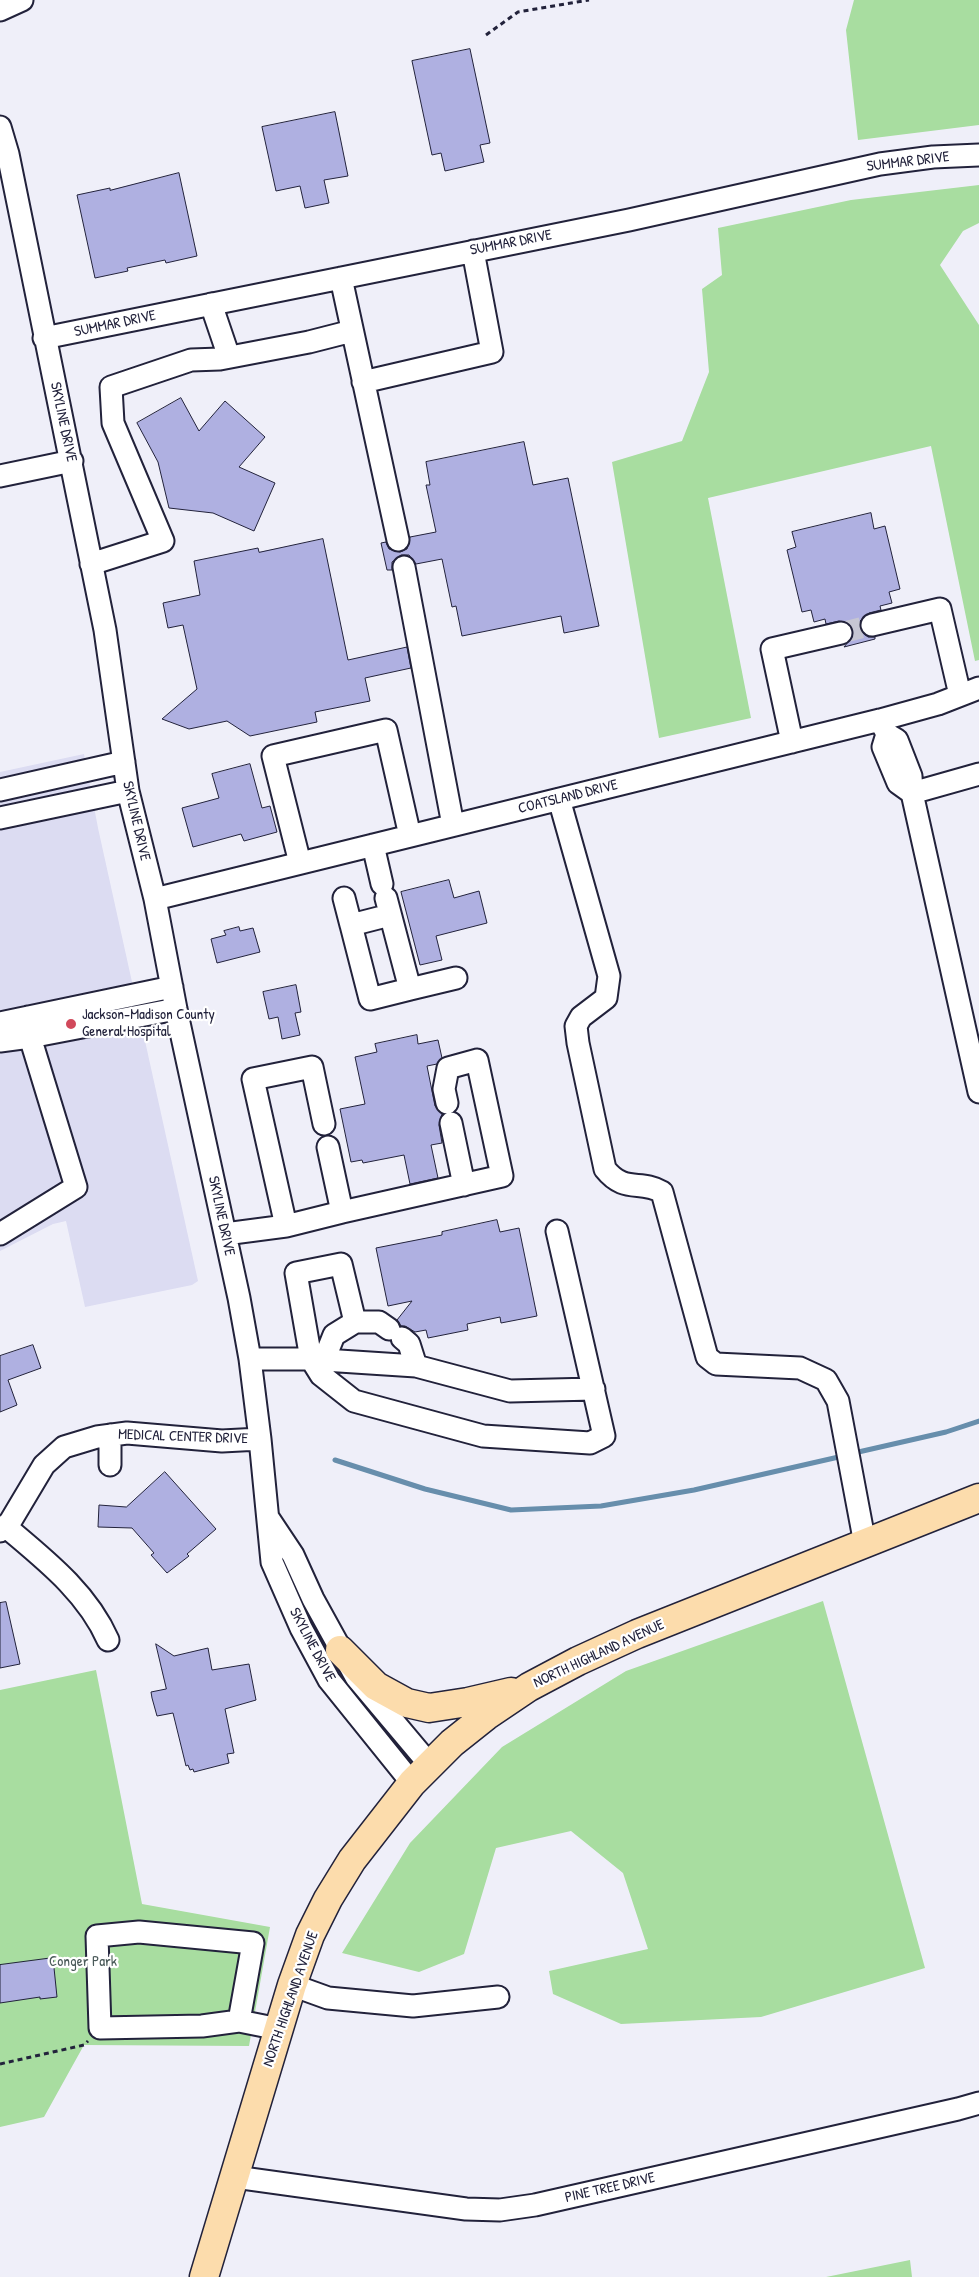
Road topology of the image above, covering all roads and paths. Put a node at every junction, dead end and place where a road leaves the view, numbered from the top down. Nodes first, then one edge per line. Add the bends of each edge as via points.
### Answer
1 (22, 0) edge
2 (589, 0) edge
3 (0, 10) edge
4 (486, 35) dead end
5 (0, 128) edge
6 (979, 155) edge
7 (473, 251) junction
8 (341, 278) junction
9 (211, 304) junction
10 (352, 332) junction
11 (44, 338) junction
12 (229, 357) junction
13 (364, 382) junction
14 (72, 461) junction
15 (0, 476) edge
16 (398, 540) dead end
17 (91, 564) junction
18 (404, 567) dead end
19 (872, 625) tunnel mouth
20 (841, 633) tunnel mouth
21 (970, 692) edge
22 (883, 727) junction
23 (792, 742) junction
24 (124, 762) junction
25 (979, 774) edge
26 (0, 790) edge
27 (128, 791) junction
28 (912, 793) junction
29 (559, 799) junction
30 (0, 818) edge
31 (453, 825) junction
32 (410, 836) junction
33 (373, 845) junction
34 (300, 863) junction
35 (344, 898) dead end
36 (155, 899) junction
37 (386, 899) junction
38 (351, 925) junction
39 (456, 978) dead end
40 (172, 988) junction
41 (410, 989) junction
42 (176, 1009) junction
43 (28, 1016) junction
44 (0, 1023) edge
45 (30, 1037) junction
46 (0, 1041) edge
47 (979, 1092) edge
48 (324, 1124) dead end
49 (328, 1147) dead end
50 (464, 1185) junction
51 (342, 1212) junction
52 (286, 1226) junction
53 (557, 1231) dead end
54 (0, 1234) edge
55 (225, 1234) junction
56 (354, 1322) junction
57 (250, 1359) junction
58 (318, 1360) junction
59 (416, 1366) junction
60 (594, 1389) junction
61 (110, 1435) junction
62 (260, 1439) junction
63 (110, 1465) dead end
64 (978, 1502) edge
65 (266, 1514) junction
66 (2, 1529) edge
67 (865, 1544) junction
68 (108, 1640) dead end
69 (340, 1650) junction
70 (529, 1687) junction
71 (421, 1774) junction
72 (292, 1985) junction
73 (498, 1997) dead end
74 (239, 2021) junction
75 (279, 2030) junction
76 (84, 2045) dead end
77 (0, 2064) edge
78 (979, 2103) edge
79 (235, 2177) junction
80 (204, 2277) edge

1 - 3 street
2 - 4 path via 518,12
5 - 11 street, SKYLINE DRIVE
6 - 7 street, SUMMAR DRIVE via 933,156 880,164
7 - 8 street, SUMMAR DRIVE
7 - 13 street via 492,352
8 - 9 street, SUMMAR DRIVE
8 - 10 street
9 - 11 street, SUMMAR DRIVE
9 - 12 street
10 - 12 street
10 - 13 street
11 - 14 street, SKYLINE DRIVE
12 - 17 street via 191,360 111,387 113,423 163,541
13 - 16 street
14 - 15 street
14 - 17 street, SKYLINE DRIVE
17 - 24 street, SKYLINE DRIVE via 105,630
18 - 31 street
19 - 21 street via 940,609
20 - 23 street via 772,649
21 - 22 street, COATSLAND DRIVE
22 - 23 street, COATSLAND DRIVE
22 - 28 street via 886,756 898,782
23 - 29 street, COATSLAND DRIVE
24 - 26 street
24 - 27 street, SKYLINE DRIVE
25 - 28 street
27 - 30 street
27 - 36 street, SKYLINE DRIVE
28 - 47 street
29 - 31 street, COATSLAND DRIVE
29 - 67 street via 609,976 606,998 581,1016 576,1026 605,1169 614,1180 654,1187 662,1192 707,1357 716,1364 800,1368 826,1380 838,1401
31 - 32 street, COATSLAND DRIVE
32 - 33 street, COATSLAND DRIVE
32 - 34 street via 386,730 273,756
33 - 34 street, COATSLAND DRIVE
33 - 37 street
34 - 36 street, COATSLAND DRIVE
35 - 38 street
36 - 40 street, SKYLINE DRIVE
37 - 38 street
37 - 41 street
38 - 41 street via 370,999
39 - 41 street
40 - 42 street, SKYLINE DRIVE
40 - 43 street
42 - 45 street
42 - 55 street, SKYLINE DRIVE
43 - 44 street
43 - 45 street
45 - 46 street
45 - 54 street via 76,1187
48 - 52 street via 312,1068 253,1079
49 - 51 street
50 - 50 street via 502,1176 477,1060 448,1068 444,1089
50 - 51 street
51 - 52 street
52 - 55 street
53 - 60 street
55 - 57 street, SKYLINE DRIVE
56 - 58 street via 334,1335
56 - 58 street via 341,1264 296,1273
56 - 59 street via 379,1322 396,1334 409,1344
57 - 58 street
57 - 62 street, SKYLINE DRIVE
58 - 59 street
58 - 60 street via 321,1375 354,1401 483,1436 590,1443 604,1436
59 - 60 street via 510,1391
61 - 62 street, MEDICAL CENTER DRIVE via 222,1441
61 - 63 street
61 - 66 street, MEDICAL CENTER DRIVE via 64,1447 44,1465 10,1522
62 - 65 street, SKYLINE DRIVE
64 - 67 main road, NORTH HIGHLAND AVENUE
65 - 69 street, SKYLINE DRIVE via 293,1555
65 - 71 street, SKYLINE DRIVE via 272,1562 301,1628 329,1680
66 - 68 street via 63,1576 100,1622
67 - 70 main road, NORTH HIGHLAND AVENUE via 637,1634
69 - 70 main road via 376,1686 406,1703 429,1708
69 - 71 street, SKYLINE DRIVE
70 - 71 main road, NORTH HIGHLAND AVENUE via 486,1716
71 - 72 main road, NORTH HIGHLAND AVENUE via 352,1860 328,1899 310,1935
72 - 73 street via 328,1998 414,2006
72 - 75 main road, NORTH HIGHLAND AVENUE
74 - 74 street via 202,2026 100,2028 96,1936 139,1932 253,1943
74 - 75 street
75 - 79 main road, NORTH HIGHLAND AVENUE
76 - 77 path
78 - 79 street, PINE TREE DRIVE via 535,2205 500,2210 466,2209
79 - 80 main road, NORTH HIGHLAND AVENUE

